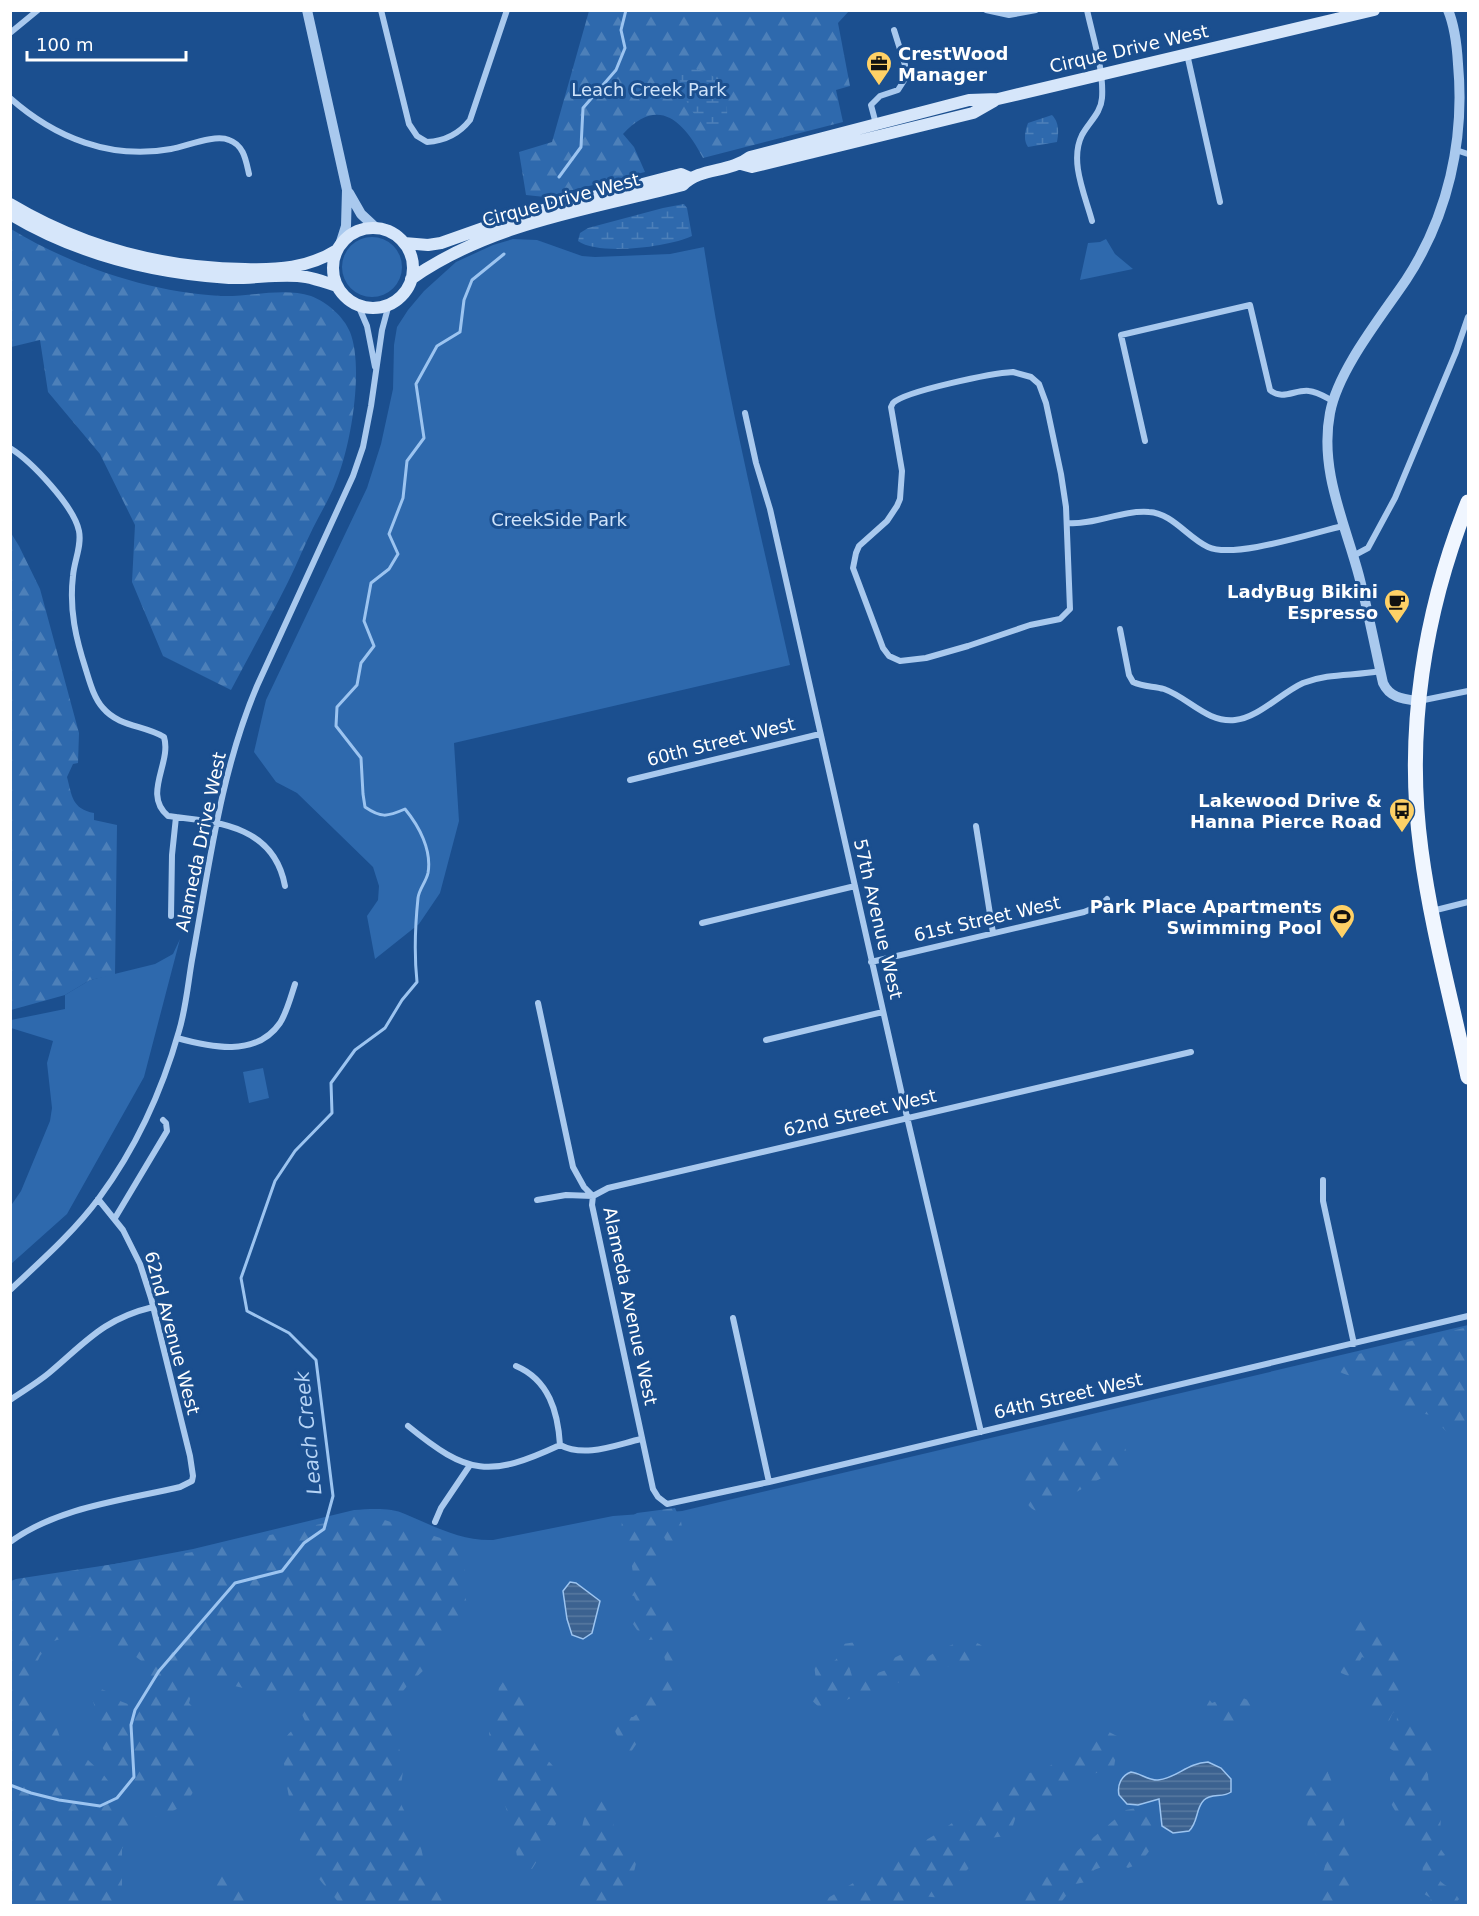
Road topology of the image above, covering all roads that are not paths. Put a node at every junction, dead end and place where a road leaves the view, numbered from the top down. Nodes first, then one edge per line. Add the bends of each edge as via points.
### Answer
1 (38, 10) edge
2 (307, 10) edge
3 (381, 10) edge
4 (507, 10) edge
5 (986, 10) edge
6 (1036, 10) edge
7 (1087, 10) edge
8 (1374, 10) edge
9 (1448, 10) edge
10 (894, 30) dead end
11 (10, 33) edge
12 (1187, 54) junction
13 (1100, 74) junction
14 (10, 98) edge
15 (878, 130) junction
16 (1456, 150) junction
17 (1468, 154) edge
18 (249, 174) dead end
19 (690, 178) junction
20 (347, 190) junction
21 (1220, 202) dead end
22 (10, 204) edge
23 (10, 214) edge
24 (1092, 221) dead end
25 (375, 228) junction
26 (404, 243) junction
27 (338, 248) junction
28 (411, 279) junction
29 (337, 286) junction
30 (389, 304) junction
31 (358, 305) junction
32 (1468, 317) edge
33 (375, 371) junction
34 (1333, 401) junction
35 (745, 413) dead end
36 (1145, 441) dead end
37 (10, 448) edge
38 (1468, 502) edge
39 (1068, 523) junction
40 (1342, 526) junction
41 (1353, 556) junction
42 (1120, 628) dead end
43 (1380, 671) junction
44 (1468, 692) edge
45 (1418, 701) junction
46 (820, 734) junction
47 (630, 780) dead end
48 (176, 817) junction
49 (217, 823) junction
50 (976, 826) dead end
51 (285, 886) dead end
52 (855, 886) junction
53 (1107, 899) dead end
54 (1468, 902) edge
55 (1431, 911) junction
56 (171, 916) dead end
57 (702, 923) dead end
58 (993, 933) junction
59 (872, 962) junction
60 (295, 984) dead end
61 (538, 1003) dead end
62 (883, 1012) junction
63 (177, 1038) junction
64 (766, 1040) dead end
65 (1191, 1052) dead end
66 (1468, 1077) edge
67 (907, 1117) junction
68 (163, 1120) dead end
69 (1323, 1180) dead end
70 (593, 1196) junction
71 (98, 1199) junction
72 (537, 1200) dead end
73 (115, 1218) junction
74 (10, 1290) edge
75 (153, 1307) junction
76 (1468, 1316) edge
77 (733, 1318) dead end
78 (1354, 1344) junction
79 (516, 1366) dead end
80 (10, 1400) edge
81 (408, 1426) dead end
82 (981, 1432) junction
83 (641, 1439) junction
84 (560, 1445) junction
85 (470, 1465) junction
86 (769, 1482) junction
87 (674, 1504) joint
88 (435, 1522) dead end
89 (10, 1542) edge

1 - 11 street
2 - 20 street
3 - 4 street via 410,124 417,136 427,142 450,137 470,120
5 - 6 street via 1009,15
7 - 13 street
8 - 12 main road, Cirque Drive West
9 - 16 street via 1459,76
10 - 15 street via 905,65 905,79 898,90 880,96 871,105
12 - 13 main road, Cirque Drive West
12 - 21 street
13 - 15 main road, Cirque Drive West via 998,99 969,100
13 - 24 street via 1102,99 1096,117 1078,145 1077,165
14 - 18 street via 63,135 111,150 151,152 216,138 232,141 244,153
15 - 19 main road, Cirque Drive West via 750,157 741,164
16 - 17 street
16 - 34 street via 1443,204 1428,242 1345,372
19 - 26 main road, Cirque Drive West via 681,174 509,219 441,243
19 - 28 main road, Cirque Drive West via 683,185 478,241
20 - 25 street
20 - 27 street via 346,226
22 - 27 main road via 97,245 184,266 290,268 325,258
23 - 29 main road via 95,254 160,271 232,278 304,276
25 - 26 main road via 396,235
25 - 27 main road via 356,232
26 - 28 main road via 412,262
27 - 29 main road via 333,268
28 - 30 main road via 405,291
29 - 31 main road
30 - 31 main road via 374,308
30 - 33 street, Alameda Drive West
31 - 33 street, Alameda Drive West via 368,326
32 - 41 street via 1395,498 1368,548
33 - 49 street, Alameda Drive West via 363,447 353,476 246,712
34 - 36 street via 1311,391 1281,395 1272,392 1250,305 1121,335
34 - 40 street via 1327,458
35 - 46 street, 57th Avenue West
37 - 48 street via 24,457 68,507 78,526 72,610 75,637 90,682 102,707 115,719 164,737 157,798 168,816
38 - 45 main road via 1434,604
39 - 39 street via 1070,601 1068,612 1060,619 926,658 894,660 883,648 854,568 859,546 887,521 900,499 902,471 892,403 904,395 999,373 1031,377 1039,384 1046,403
39 - 40 street via 1152,512 1211,549 1224,550 1259,546
40 - 41 street
41 - 43 street
42 - 43 street via 1133,682 1162,688 1207,714 1226,720 1252,716 1290,690 1313,680
43 - 45 street via 1390,694
44 - 45 street
45 - 55 main road via 1418,820
46 - 47 street, 60th Street West
46 - 52 street, 57th Avenue West
48 - 49 street
48 - 56 street
49 - 51 street via 256,837 278,860
49 - 63 street, Alameda Drive West
50 - 58 street
52 - 57 street
52 - 59 street, 57th Avenue West
53 - 58 street, 61st Street West via 1084,912
54 - 55 street
55 - 66 main road
58 - 59 street, 61st Street West
59 - 62 street, 57th Avenue West
60 - 63 street via 281,1022 272,1033 257,1041 224,1048
61 - 70 street, Alameda Avenue West via 573,1167
62 - 64 street
62 - 67 street, 57th Avenue West
63 - 71 street, Alameda Drive West via 142,1128
65 - 67 street, 62nd Street West
67 - 70 street, 62nd Street West via 608,1188
67 - 82 street, 57th Avenue West
68 - 73 street via 166,1131
69 - 78 street via 1323,1201
70 - 72 street, 62nd Street West
70 - 83 street, Alameda Avenue West
71 - 73 street, 62nd Avenue West
71 - 74 street, Alameda Drive West via 50,1253
73 - 75 street, 62nd Avenue West via 134,1248
75 - 80 street via 102,1327
75 - 89 street, 62nd Avenue West via 190,1456 193,1476 189,1483 67,1514
76 - 78 street, 64th Street West
77 - 86 street
78 - 82 street, 64th Street West
79 - 84 street via 533,1375 548,1393
81 - 85 street via 436,1449
82 - 86 street, 64th Street West
83 - 84 street via 587,1451
83 - 87 street, Alameda Avenue West via 653,1489 662,1502
84 - 85 street via 493,1468
85 - 88 street
86 - 87 street, 64th Street West

